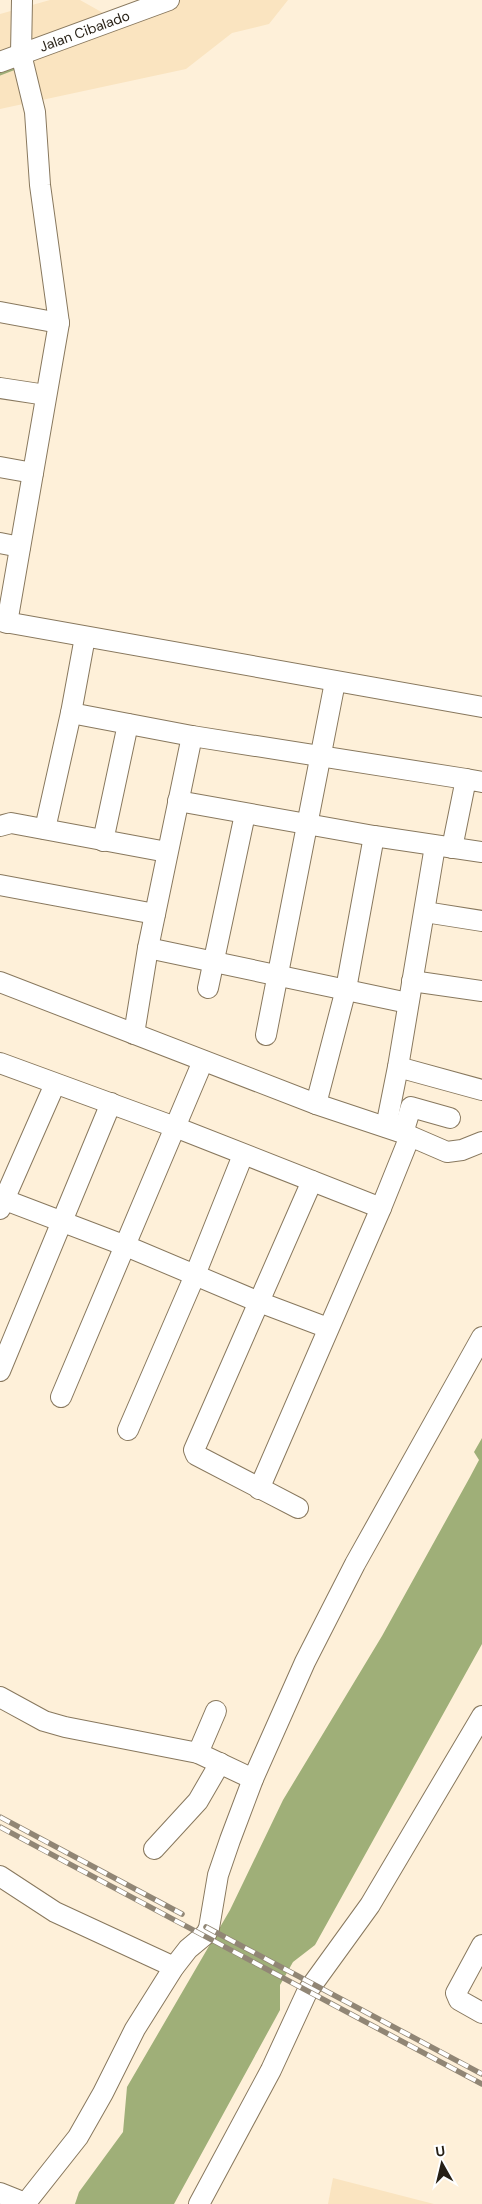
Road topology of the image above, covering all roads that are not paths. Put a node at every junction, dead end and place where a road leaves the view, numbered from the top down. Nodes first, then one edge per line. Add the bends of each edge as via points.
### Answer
1 (22, 0) edge
2 (169, 0) edge
3 (22, 54) junction
4 (0, 62) edge
5 (0, 312) edge
6 (59, 322) junction
7 (0, 388) edge
8 (46, 395) junction
9 (0, 467) edge
10 (33, 474) junction
11 (0, 543) edge
12 (20, 547) junction
13 (3, 622) edge
14 (84, 637) junction
15 (336, 682) junction
16 (482, 707) edge
17 (71, 713) junction
18 (128, 724) junction
19 (192, 736) junction
20 (322, 756) junction
21 (474, 781) edge
22 (178, 801) junction
23 (245, 814) junction
24 (309, 825) junction
25 (0, 826) edge
26 (45, 829) junction
27 (374, 836) junction
28 (104, 841) junction
29 (443, 847) junction
30 (167, 852) junction
31 (482, 852) edge
32 (0, 885) edge
33 (425, 912) junction
34 (155, 914) junction
35 (482, 921) edge
36 (148, 948) junction
37 (213, 962) junction
38 (279, 976) junction
39 (412, 981) junction
40 (0, 982) edge
41 (208, 988) dead end
42 (346, 989) junction
43 (482, 991) edge
44 (408, 1003) junction
45 (134, 1034) junction
46 (266, 1035) dead end
47 (203, 1061) junction
48 (0, 1063) edge
49 (398, 1067) junction
50 (55, 1084) junction
51 (482, 1090) edge
52 (112, 1103) junction
53 (316, 1104) junction
54 (450, 1118) dead end
55 (175, 1127) junction
56 (399, 1132) junction
57 (482, 1142) edge
58 (243, 1155) junction
59 (312, 1181) junction
60 (1, 1202) edge
61 (381, 1208) junction
62 (63, 1222) junction
63 (126, 1246) junction
64 (195, 1276) junction
65 (259, 1302) junction
66 (328, 1328) junction
67 (482, 1337) edge
68 (0, 1371) edge
69 (62, 1397) dead end
70 (128, 1430) dead end
71 (259, 1489) junction
72 (298, 1508) dead end
73 (0, 1697) edge
74 (216, 1711) dead end
75 (482, 1716) edge
76 (198, 1753) junction
77 (220, 1763) junction
78 (253, 1779) junction
79 (154, 1849) dead end
80 (0, 1876) edge
81 (482, 1945) edge
82 (174, 1967) junction
83 (482, 2012) edge
84 (0, 2193) edge
85 (25, 2203) edge
86 (199, 2204) edge

1 - 3 street
2 - 3 street, Jalan Cibalado
3 - 4 street, Jalan Cibalado
3 - 6 street via 34,112 40,185
5 - 6 street
6 - 8 street
7 - 8 street
8 - 10 street
9 - 10 street
10 - 12 street
11 - 12 street
12 - 13 street
13 - 14 street
14 - 15 street
14 - 17 street
15 - 16 street
15 - 20 street
17 - 18 street
17 - 26 street
18 - 19 street
18 - 28 street
19 - 20 street
19 - 22 street
20 - 21 street
20 - 24 street
21 - 29 street
22 - 23 street
22 - 30 street
23 - 24 street
23 - 37 street
24 - 27 street
24 - 38 street
25 - 26 street via 11,823
26 - 28 street
27 - 29 street
27 - 42 street
28 - 30 street
29 - 31 street
29 - 33 street
30 - 34 street
32 - 34 street
33 - 35 street
33 - 39 street
34 - 36 street
36 - 37 street
36 - 45 street
37 - 38 street
37 - 41 street
38 - 42 street
38 - 46 street
39 - 43 street
39 - 44 street
40 - 45 street
42 - 44 street
42 - 53 street
44 - 49 street
45 - 47 street
47 - 53 street
47 - 55 street
48 - 50 street
49 - 51 street
49 - 56 street
50 - 52 street
50 - 60 street
52 - 55 street
52 - 62 street
53 - 56 street
54 - 56 street via 412,1106
55 - 58 street
55 - 63 street
56 - 57 street via 447,1152
56 - 61 street
58 - 59 street
58 - 64 street
59 - 61 street
59 - 65 street
60 - 62 street
61 - 66 street
62 - 63 street
62 - 68 street
63 - 64 street
63 - 69 street
64 - 65 street
64 - 70 street
65 - 66 street
65 - 71 street via 194,1450 196,1455
66 - 71 street
67 - 78 street via 325,1621
71 - 72 street
73 - 76 street via 44,1721 65,1727
74 - 76 street
75 - 86 street via 370,1905 307,1992 271,2070
76 - 77 street
77 - 78 street
77 - 79 street via 198,1801
78 - 82 street via 218,1875 209,1928
80 - 82 street via 55,1912
81 - 83 street via 456,1993 459,2000
82 - 85 street via 135,2029 78,2137
84 - 85 street

